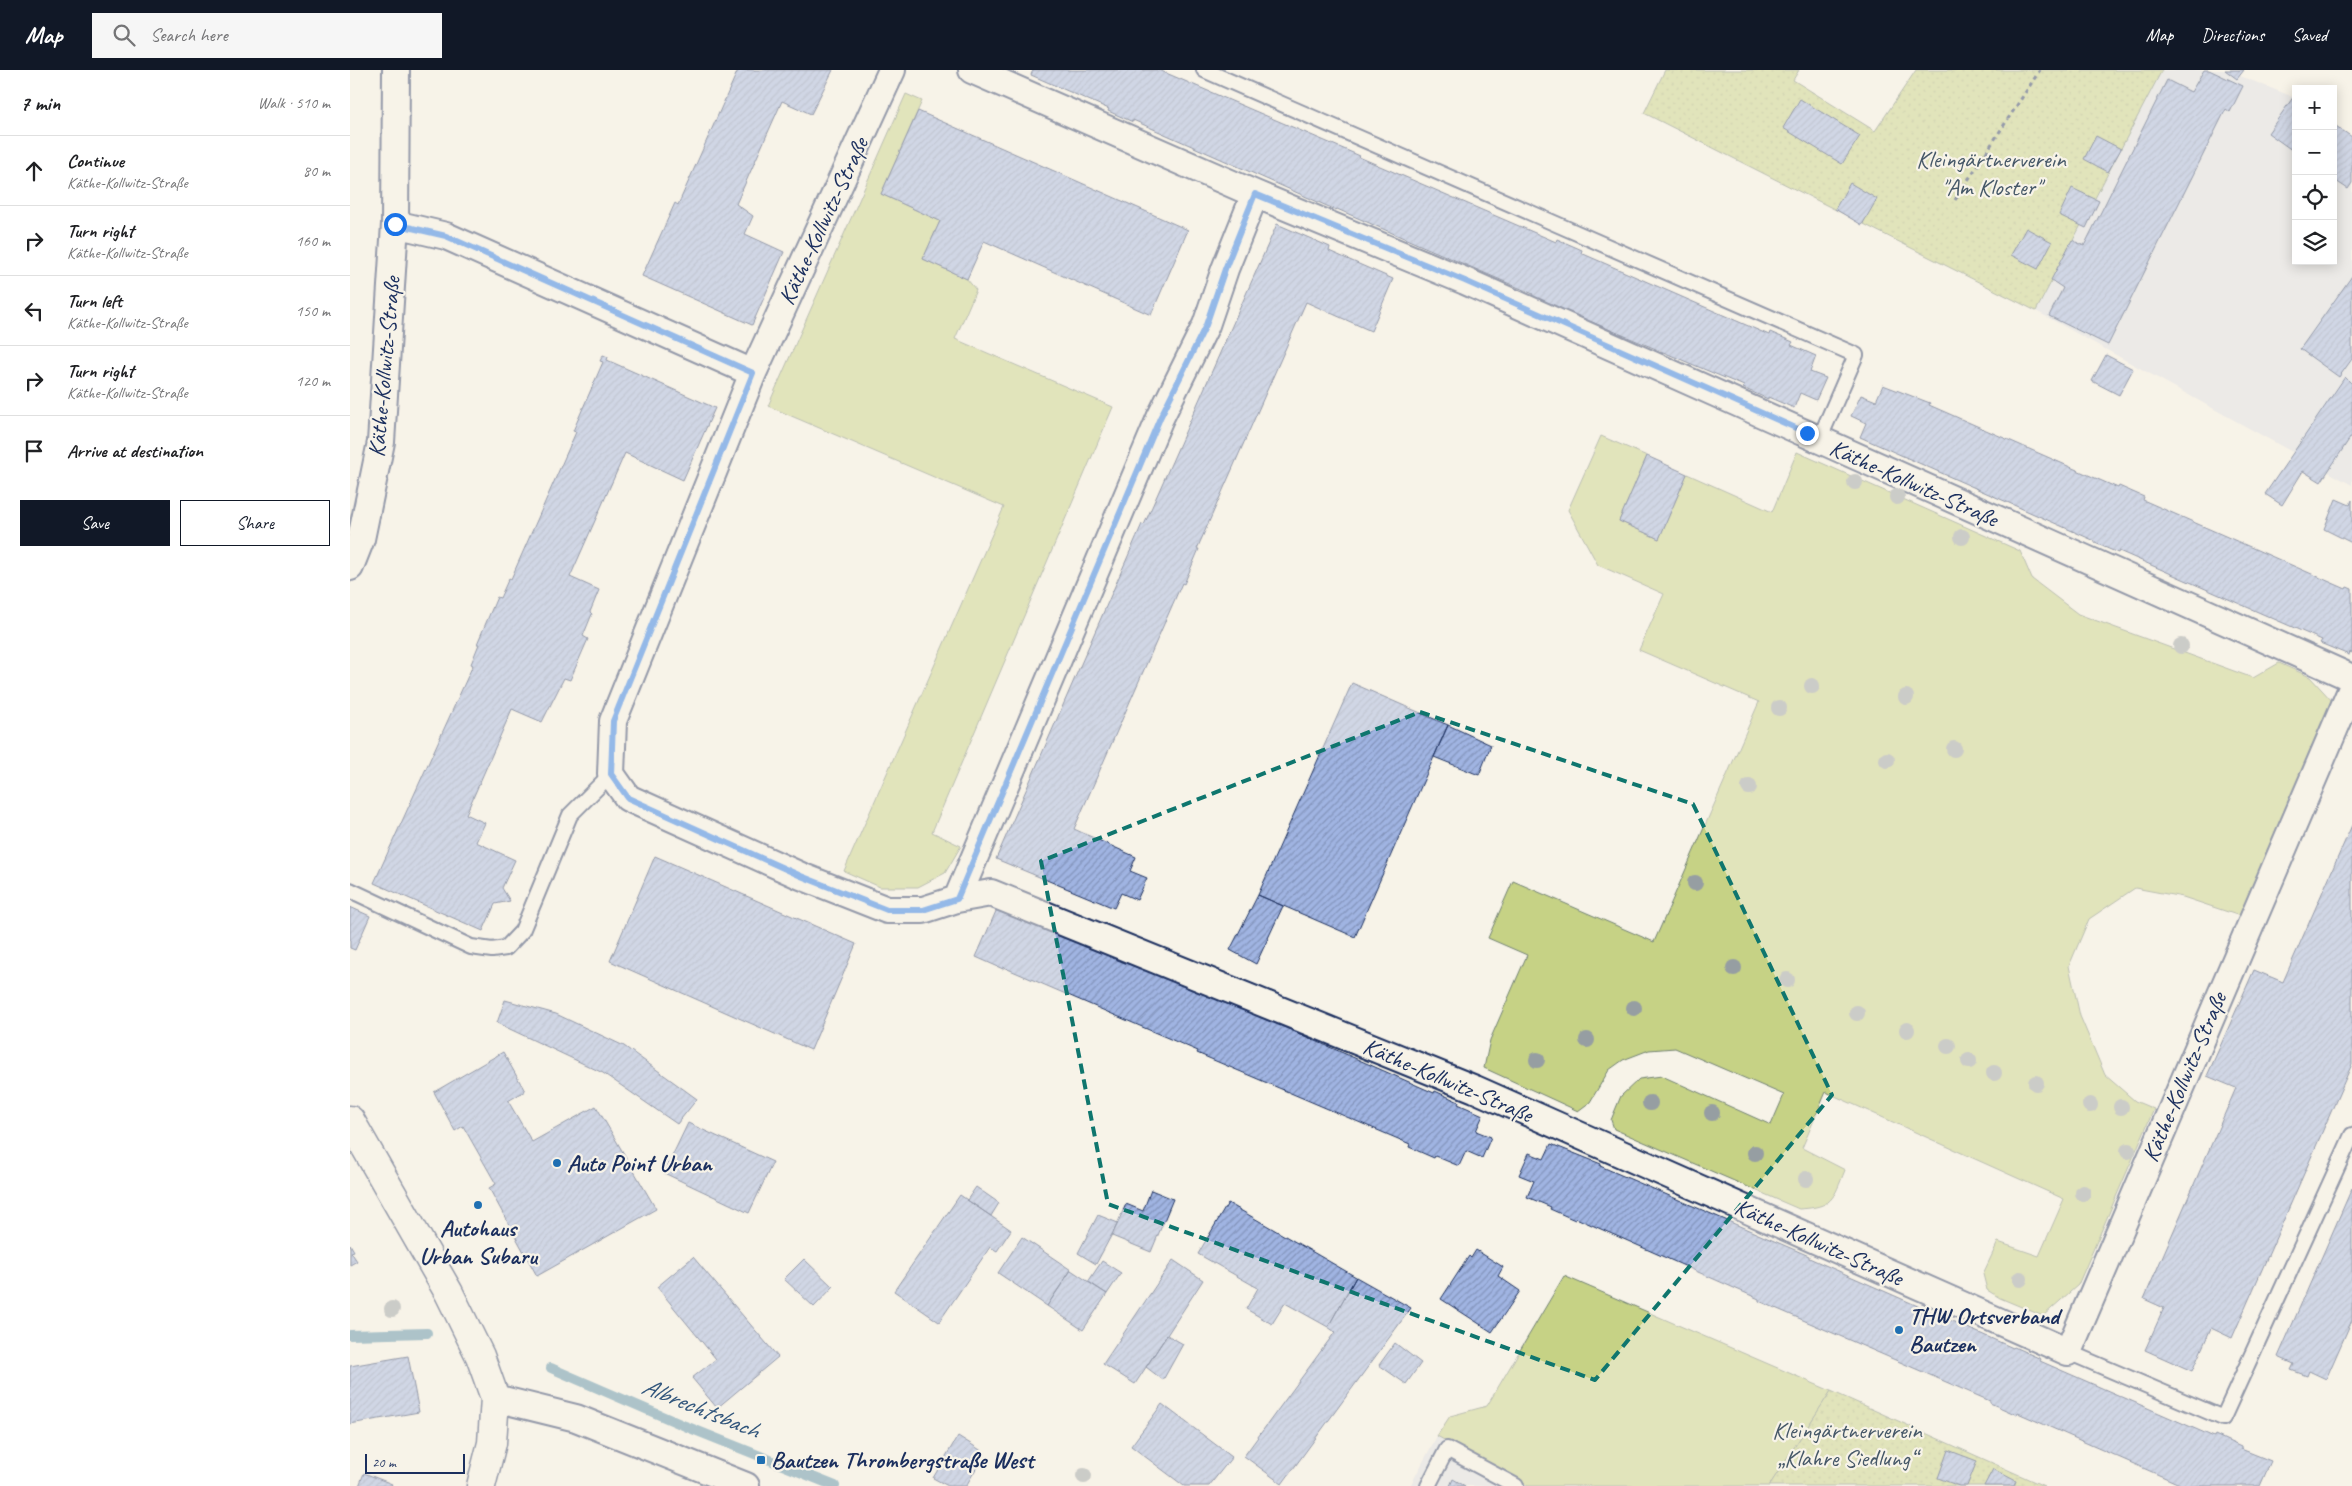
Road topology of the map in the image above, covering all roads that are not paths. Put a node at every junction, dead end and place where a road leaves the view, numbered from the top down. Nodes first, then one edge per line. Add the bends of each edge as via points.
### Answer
1 (396, 70) edge
2 (892, 70) edge
3 (972, 70) edge
4 (1204, 70) edge
5 (1255, 194) junction
6 (395, 224) junction
7 (753, 373) junction
8 (1819, 440) junction
9 (350, 567) edge
10 (2352, 678) edge
11 (2352, 688) edge
12 (611, 774) junction
13 (350, 890) edge
14 (957, 899) junction
15 (350, 1120) edge
16 (2352, 1135) edge
17 (2068, 1352) junction
18 (495, 1398) junction
19 (481, 1486) edge
20 (746, 1486) edge
21 (1428, 1486) edge
22 (1516, 1486) edge

1 - 6 street, Käthe-Kollwitz-Straße
2 - 7 street, Käthe-Kollwitz-Straße
3 - 5 street, Käthe-Kollwitz-Straße
4 - 8 lane via 1856,355
5 - 8 street, Käthe-Kollwitz-Straße via 1465,281
5 - 14 street via 1206,325 1160,418
6 - 7 street via 446,236
6 - 9 street, Käthe-Kollwitz-Straße via 381,442 360,539
7 - 12 street, Käthe-Kollwitz-Straße via 613,721
8 - 10 street, Käthe-Kollwitz-Straße
11 - 17 street, Käthe-Kollwitz-Straße
12 - 13 lane via 570,815 522,932 506,948 471,947
12 - 14 street, Käthe-Kollwitz-Straße via 628,798 801,876 887,910 923,910
14 - 17 street, Käthe-Kollwitz-Straße via 991,893 1474,1089
15 - 18 street via 449,1294 480,1356
16 - 17 lane via 2223,1418
18 - 19 street via 492,1443
18 - 20 street via 576,1418
21 - 22 lane via 1447,1449

